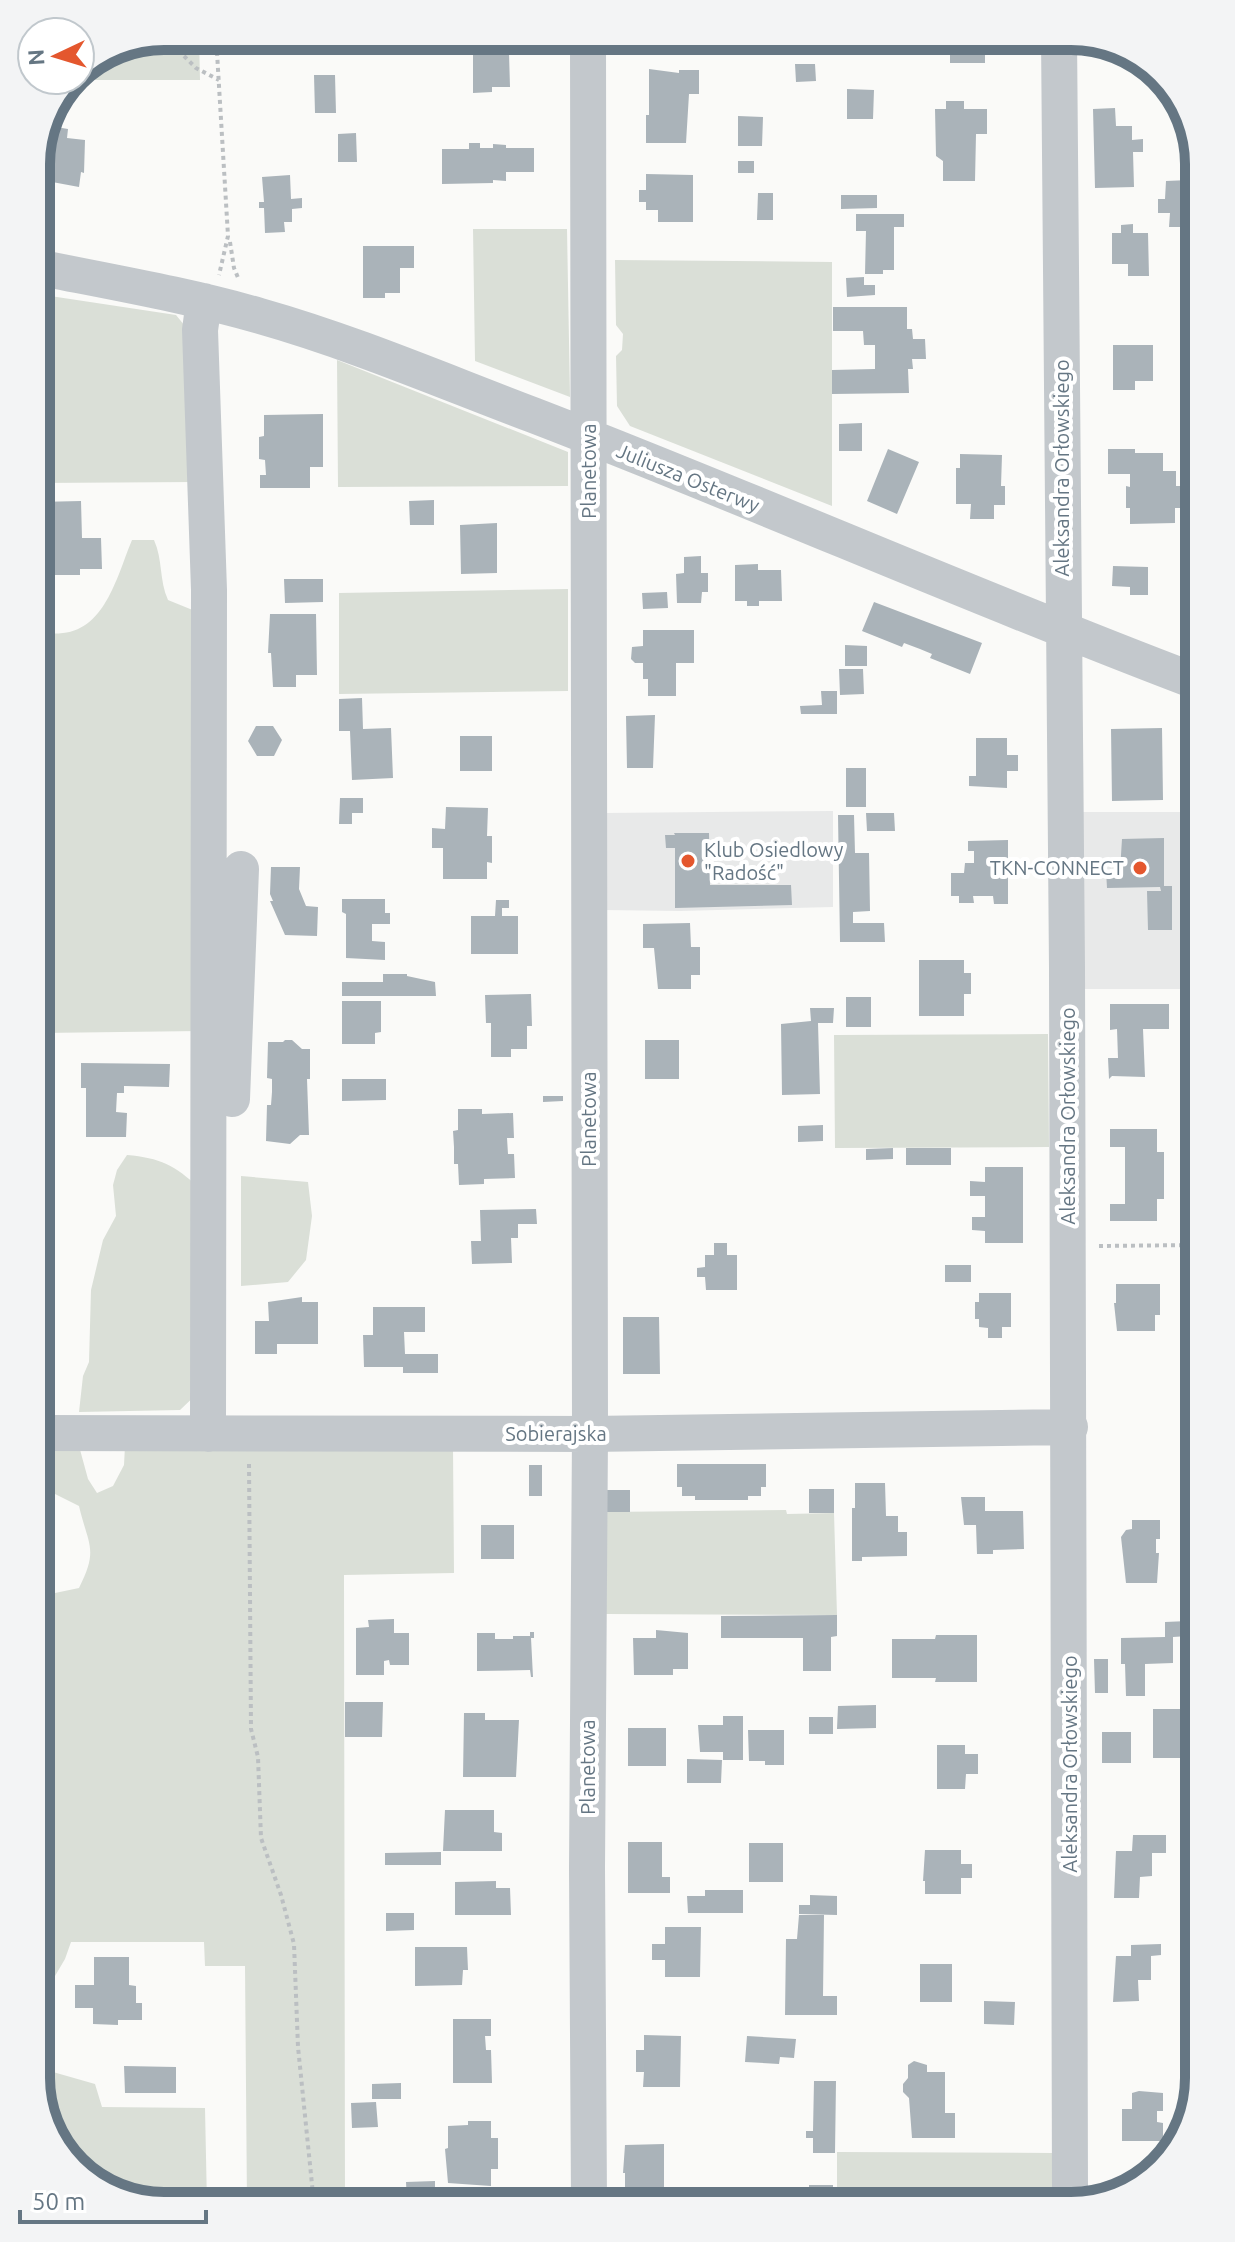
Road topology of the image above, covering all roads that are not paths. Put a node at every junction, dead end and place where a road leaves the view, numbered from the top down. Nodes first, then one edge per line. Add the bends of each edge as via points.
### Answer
1 (588, 50) edge
2 (1059, 50) edge
3 (50, 270) edge
4 (204, 301) junction
5 (590, 437) junction
6 (1063, 631) junction
7 (1185, 677) edge
8 (241, 869) dead end
9 (1070, 1427) junction
10 (50, 1433) edge
11 (229, 1434) junction
12 (590, 1434) junction
13 (589, 2192) edge
14 (1070, 2192) edge

1 - 5 street, Planetowa
2 - 6 street, Aleksandra Orłowskiego
3 - 4 street, Juliusza Osterwy
4 - 5 street, Juliusza Osterwy via 407,367
4 - 11 street via 200,330
5 - 6 street, Juliusza Osterwy
5 - 12 street, Planetowa
6 - 7 street, Juliusza Osterwy
6 - 9 street, Aleksandra Orłowskiego
8 - 11 street via 231,1112
9 - 12 street, Sobierajska
9 - 14 street, Aleksandra Orłowskiego
10 - 11 street, Sobierajska
11 - 12 street, Sobierajska
12 - 13 street, Planetowa

